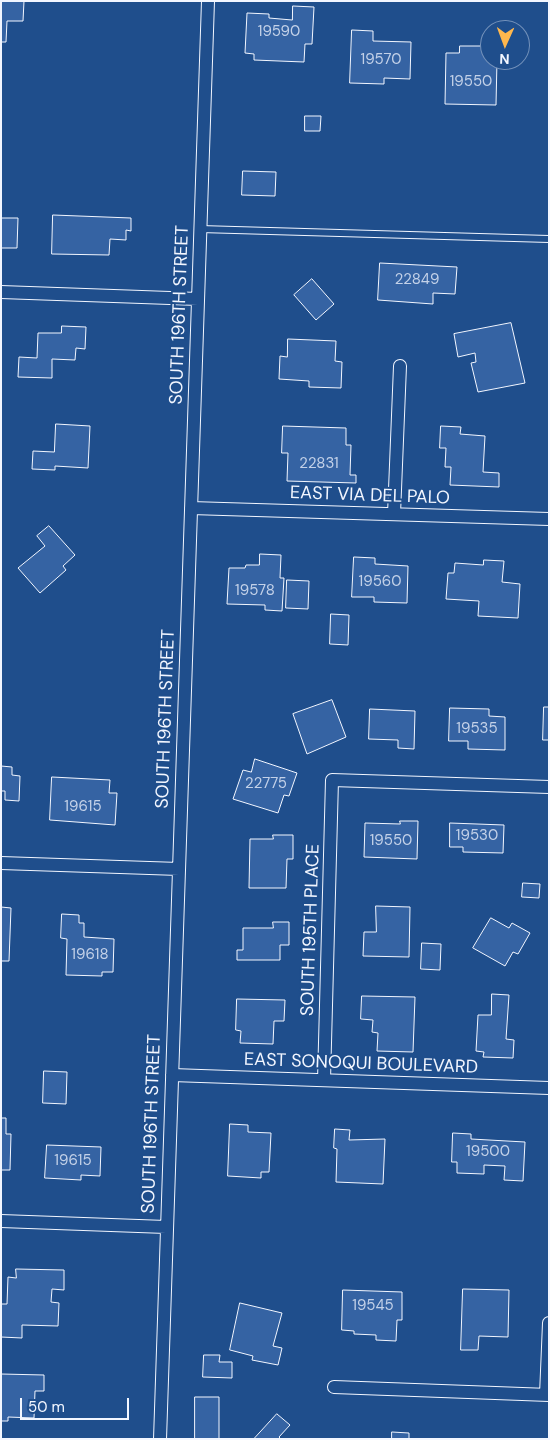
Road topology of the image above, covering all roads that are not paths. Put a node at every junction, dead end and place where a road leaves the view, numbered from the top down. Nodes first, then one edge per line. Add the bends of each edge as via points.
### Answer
1 (208, 1) edge
2 (200, 229) junction
3 (549, 239) edge
4 (1, 292) edge
5 (198, 299) junction
6 (400, 366) dead end
7 (191, 508) junction
8 (394, 514) junction
9 (549, 519) edge
10 (549, 788) edge
11 (1, 864) edge
12 (179, 869) junction
13 (172, 1075) junction
14 (324, 1080) junction
15 (549, 1088) edge
16 (1, 1221) edge
17 (166, 1227) junction
18 (549, 1323) edge
19 (334, 1386) dead end
20 (547, 1395) edge
21 (160, 1439) edge

1 - 2 street, SOUTH 196TH STREET
2 - 3 lane
2 - 5 street, SOUTH 196TH STREET
4 - 5 street
5 - 7 street, SOUTH 196TH STREET
6 - 8 street
7 - 8 street, EAST VIA DEL PALO
7 - 12 street, SOUTH 196TH STREET
8 - 9 street, EAST VIA DEL PALO
10 - 14 street, SOUTH 195TH PLACE via 332,780
11 - 12 street
12 - 13 street, SOUTH 196TH STREET
13 - 14 street, EAST SONOQUI BOULEVARD
13 - 17 street, SOUTH 196TH STREET
14 - 15 street, EAST SONOQUI BOULEVARD
16 - 17 street
17 - 21 street, SOUTH 196TH STREET
18 - 20 street
19 - 20 street

